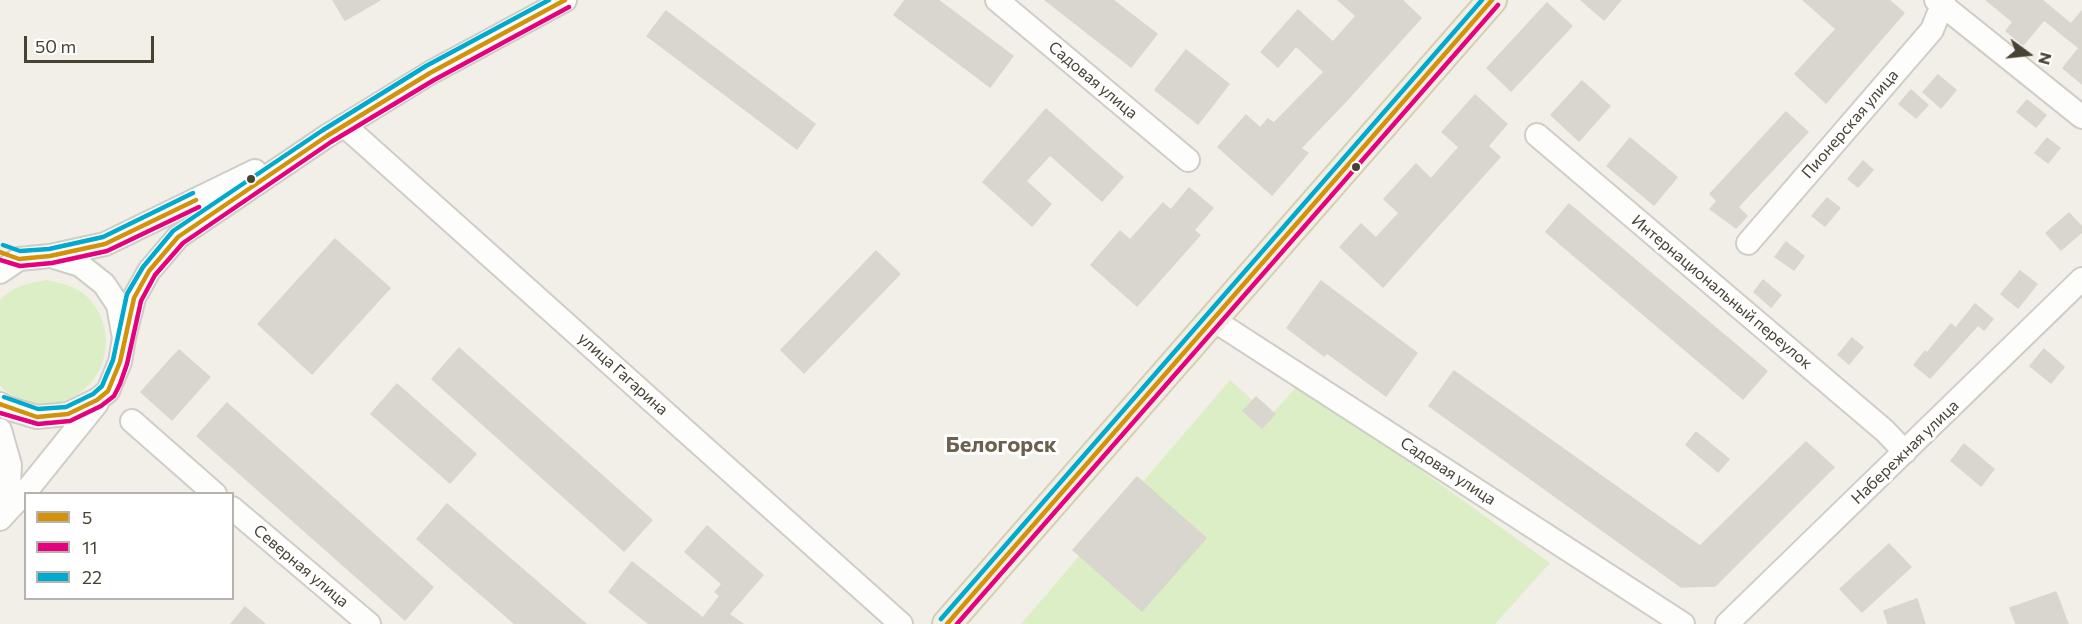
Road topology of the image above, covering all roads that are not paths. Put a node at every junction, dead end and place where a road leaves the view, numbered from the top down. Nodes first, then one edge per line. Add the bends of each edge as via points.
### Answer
1 (565, 0) edge
2 (997, 0) edge
3 (1492, 0) edge
4 (1940, 2) edge
5 (2082, 117) edge
6 (336, 131) junction
7 (1537, 135) dead end
8 (1188, 160) dead end
9 (1748, 243) dead end
10 (10, 256) edge
11 (50, 256) junction
12 (0, 272) edge
13 (2082, 279) edge
14 (1212, 319) junction
15 (124, 338) junction
16 (108, 391) junction
17 (0, 404) edge
18 (132, 421) dead end
19 (0, 430) edge
20 (1905, 452) junction
21 (25, 492) edge
22 (213, 492) edge
23 (24, 493) edge
24 (0, 502) edge
25 (234, 510) edge
26 (0, 519) edge
27 (369, 624) edge
28 (901, 624) edge
29 (947, 624) edge
30 (1683, 624) edge
31 (1727, 624) edge

1 - 6 street via 430,73
2 - 8 street, Садовая улица
3 - 14 main road
4 - 5 street
4 - 9 street, Пионерская улица via 1932,30
6 - 11 street via 105,244
6 - 15 street via 178,237 149,271 134,298
6 - 28 street, улица Гагарина
7 - 20 street, Интернациональный переулок
10 - 11 street
10 - 12 street
11 - 15 street via 80,265 104,284 118,305
13 - 20 street, Набережная улица
14 - 29 main road
14 - 30 street, Садовая улица
15 - 16 street via 120,362
16 - 17 street via 68,414 37,417
16 - 21 street
18 - 22 street
19 - 24 street via 10,465 9,484
20 - 31 street, Набережная улица
23 - 26 street
25 - 27 street, Северная улица

